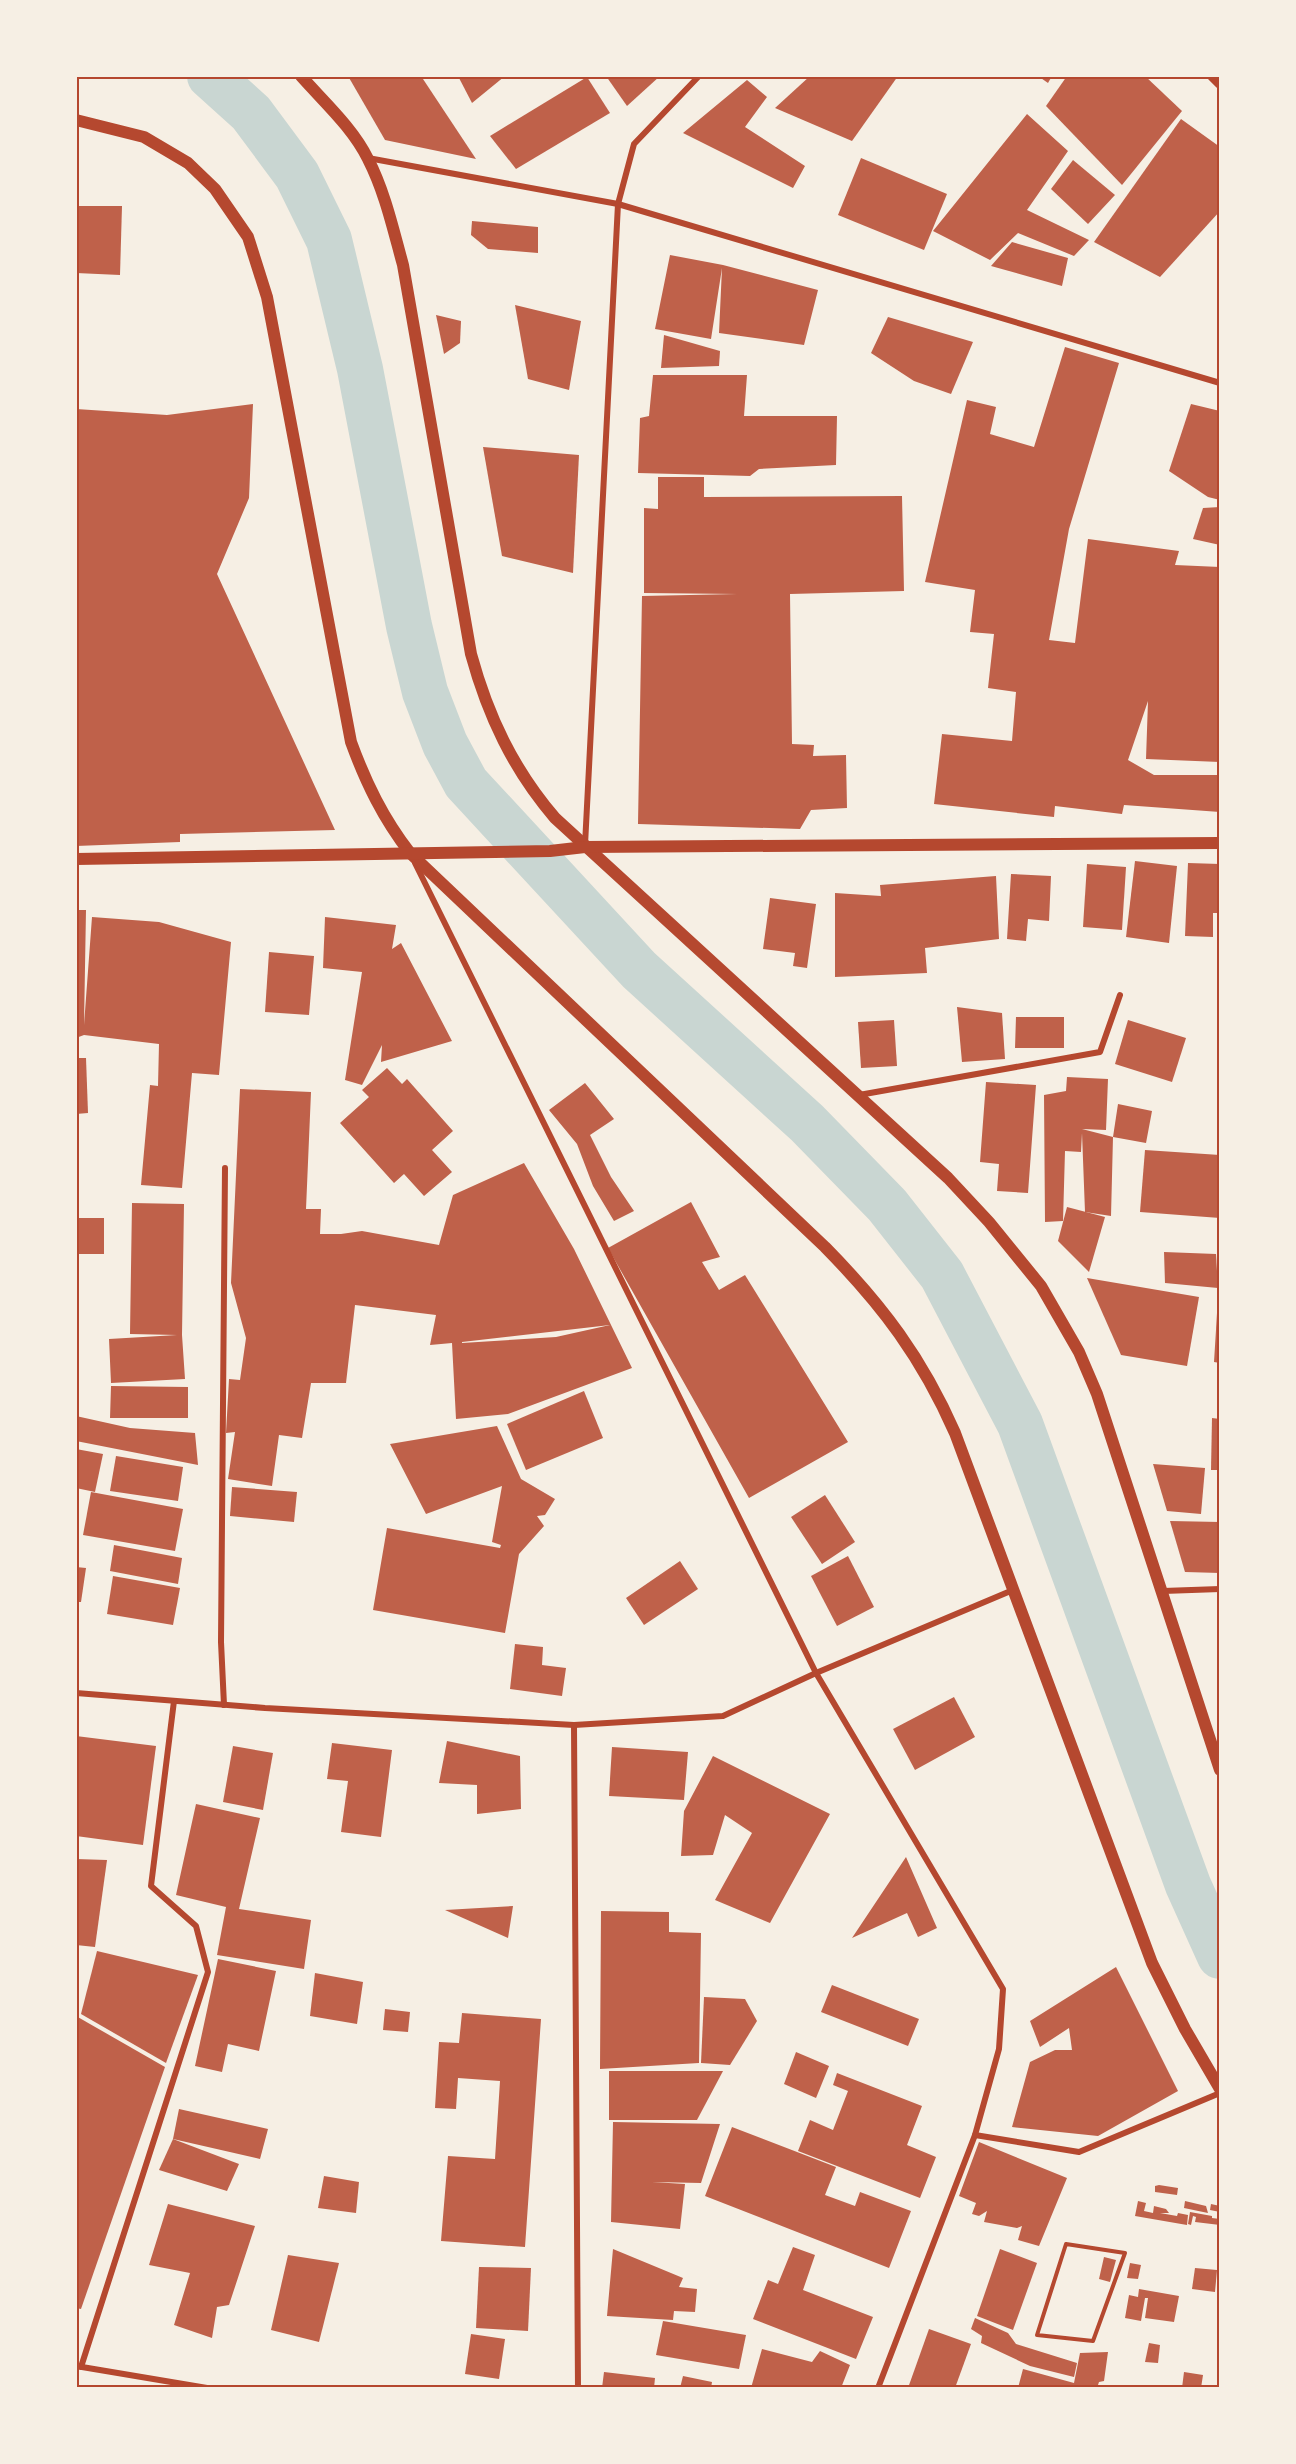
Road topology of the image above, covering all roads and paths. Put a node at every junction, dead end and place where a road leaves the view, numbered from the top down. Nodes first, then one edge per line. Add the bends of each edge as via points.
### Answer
1 (301, 76) edge
2 (699, 76) edge
3 (1212, 76) edge
4 (1220, 84) edge
5 (76, 120) edge
6 (368, 157) junction
7 (618, 204) junction
8 (1220, 383) edge
9 (1220, 843) edge
10 (585, 847) junction
11 (410, 853) junction
12 (76, 859) edge
13 (1120, 995) dead end
14 (860, 1095) junction
15 (225, 1168) dead end
16 (1220, 1589) edge
17 (1013, 1590) junction
18 (1163, 1591) junction
19 (816, 1673) junction
20 (76, 1693) edge
21 (174, 1701) junction
22 (224, 1705) junction
23 (574, 1725) junction
24 (1220, 1770) edge
25 (1220, 2089) edge
26 (1220, 2094) edge
27 (975, 2135) junction
28 (1093, 2341) joint
29 (79, 2367) edge
30 (207, 2388) edge
31 (578, 2388) edge
32 (878, 2388) edge

1 - 6 main road
2 - 7 street via 634,144
3 - 4 street
5 - 11 main road via 144,137 171,150 215,189 248,237 267,297 351,742 379,809
6 - 7 street
6 - 10 main road via 403,265 471,654 481,690 503,745 530,787
7 - 8 street
7 - 10 street
9 - 10 main road
10 - 11 main road
10 - 14 main road
11 - 12 main road
11 - 17 main road via 864,1287 921,1363 937,1392
11 - 19 street
13 - 14 street via 1100,1052
14 - 18 main road via 982,1215 1041,1286 1061,1318 1097,1394
15 - 22 street via 221,1642
16 - 18 street
17 - 19 street
17 - 25 main road via 1152,1963
18 - 24 main road
19 - 23 street via 723,1716
19 - 27 street via 1004,1989 999,2049
20 - 21 street
21 - 22 street
21 - 29 street via 151,1886 196,1926 208,1972
22 - 23 street
23 - 31 street
26 - 27 street via 1078,2152
27 - 32 street
28 - 28 path via 1037,2335 1066,2244 1125,2253
29 - 30 street

